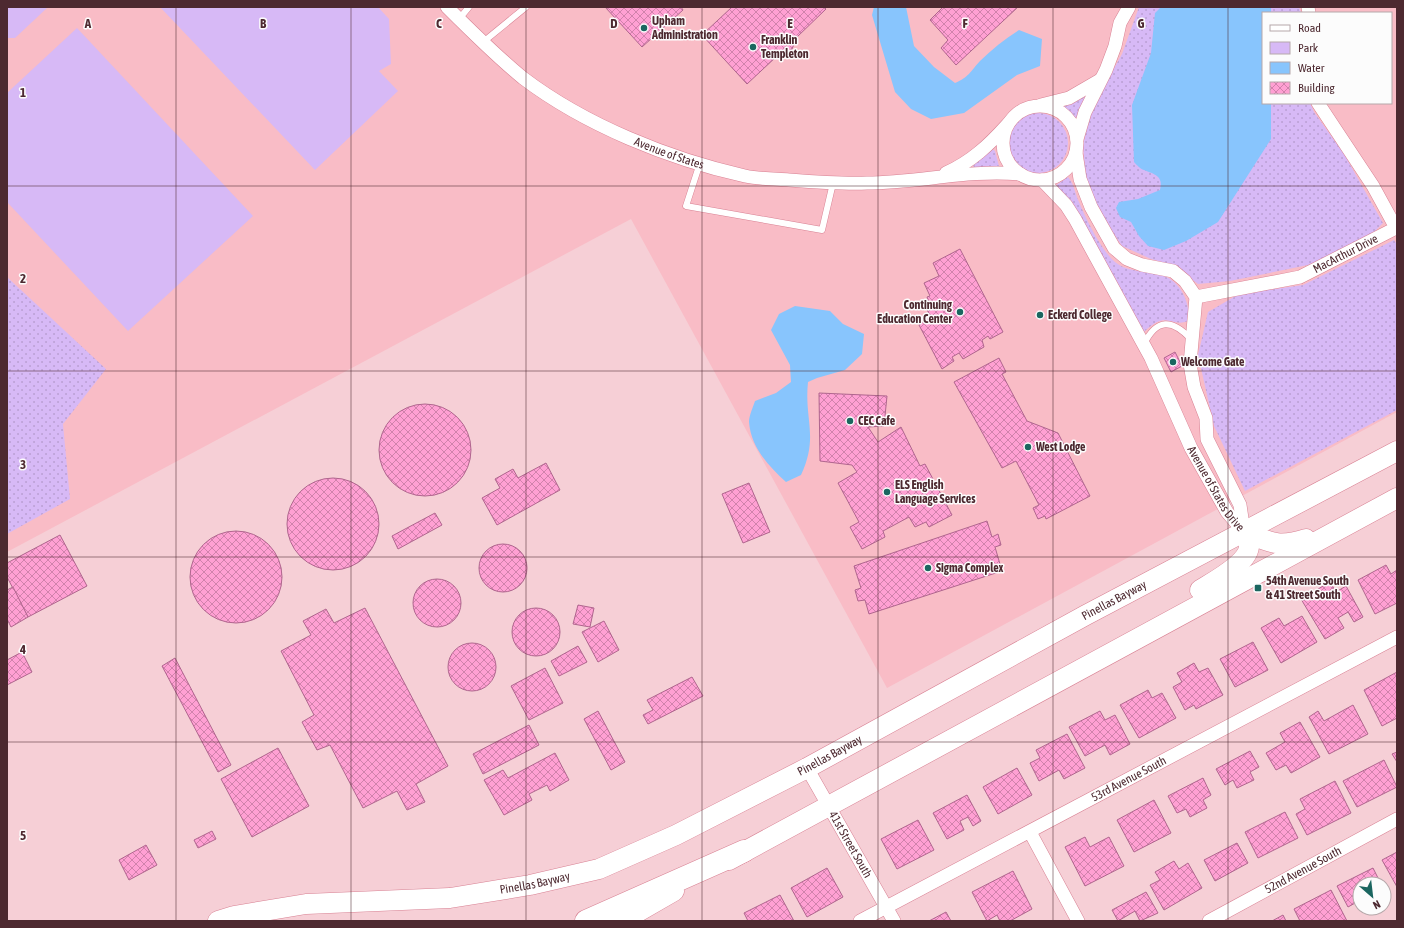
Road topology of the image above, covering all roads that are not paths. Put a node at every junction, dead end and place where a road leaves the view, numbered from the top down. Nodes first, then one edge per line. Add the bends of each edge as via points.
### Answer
1 (447, 7) edge
2 (470, 7) edge
3 (526, 7) edge
4 (1129, 7) edge
5 (459, 19) junction
6 (482, 43) junction
7 (1100, 80) junction
8 (1319, 104) edge
9 (1037, 106) junction
10 (1011, 120) junction
11 (1077, 139) junction
12 (1076, 153) junction
13 (700, 163) junction
14 (1020, 174) junction
15 (933, 178) junction
16 (1042, 180) junction
17 (833, 183) junction
18 (1397, 228) edge
19 (1196, 297) junction
20 (1192, 340) junction
21 (1144, 344) junction
22 (1397, 452) edge
23 (1397, 498) edge
24 (1345, 526) junction
25 (1244, 532) junction
26 (1397, 637) edge
27 (1099, 659) junction
28 (807, 768) junction
29 (829, 805) junction
30 (1397, 819) edge
31 (1030, 832) junction
32 (744, 851) junction
33 (887, 906) junction
34 (218, 921) edge
35 (586, 921) edge
36 (622, 921) edge
37 (860, 921) edge
38 (894, 921) edge
39 (1078, 921) edge
40 (1209, 921) edge

1 - 5 street, Avenue of States
2 - 5 lane
3 - 6 lane
4 - 7 street via 1120,23 1115,46
5 - 6 street, Avenue of States
6 - 13 street, Avenue of States via 524,78 586,118 655,149
7 - 9 street via 1069,98
7 - 11 street via 1085,112
8 - 18 street, MacArthur Drive via 1373,186
9 - 10 street via 1023,110
9 - 11 street via 1051,107 1064,114 1073,125
10 - 14 street via 1004,132 1003,146 1007,160
10 - 15 street, Avenue of States via 981,151 962,166
11 - 12 street
12 - 16 street via 1069,166 1058,175
12 - 19 street via 1080,179 1091,207 1114,248 1127,259 1142,265 1173,271 1185,281
13 - 17 street, Avenue of States via 746,176
13 - 17 lane via 686,206 822,230
14 - 15 street, Avenue of States via 1002,172
14 - 16 street
15 - 17 street, Avenue of States via 896,183
16 - 21 street, Avenue of States Drive via 1066,205 1075,219
18 - 19 street, MacArthur Drive via 1300,277
19 - 20 street, Avenue of States Drive
20 - 21 lane via 1177,326 1168,323 1158,326 1150,333
20 - 25 street, Avenue of States Drive via 1190,364 1194,387 1206,418 1207,439 1240,505
21 - 25 street, Avenue of States Drive via 1191,448 1227,512
22 - 25 main road, Pinellas Bayway
23 - 24 main road
24 - 25 main road via 1299,541 1280,544 1270,543
24 - 27 main road
25 - 27 main road via 1249,544 1234,569 1141,626
25 - 28 main road, Pinellas Bayway via 954,686
26 - 31 street, 53rd Avenue South
27 - 29 main road
28 - 29 street, 41st Street South
28 - 34 main road, Pinellas Bayway via 676,835 599,869 530,885 450,898 306,904
29 - 32 main road
29 - 33 street, 41st Street South
30 - 40 street, 52nd Avenue South
31 - 33 street, 53rd Avenue South
31 - 39 street
32 - 35 highway
32 - 36 main road
33 - 37 street, 53rd Avenue South
33 - 38 street, 41st Street South

